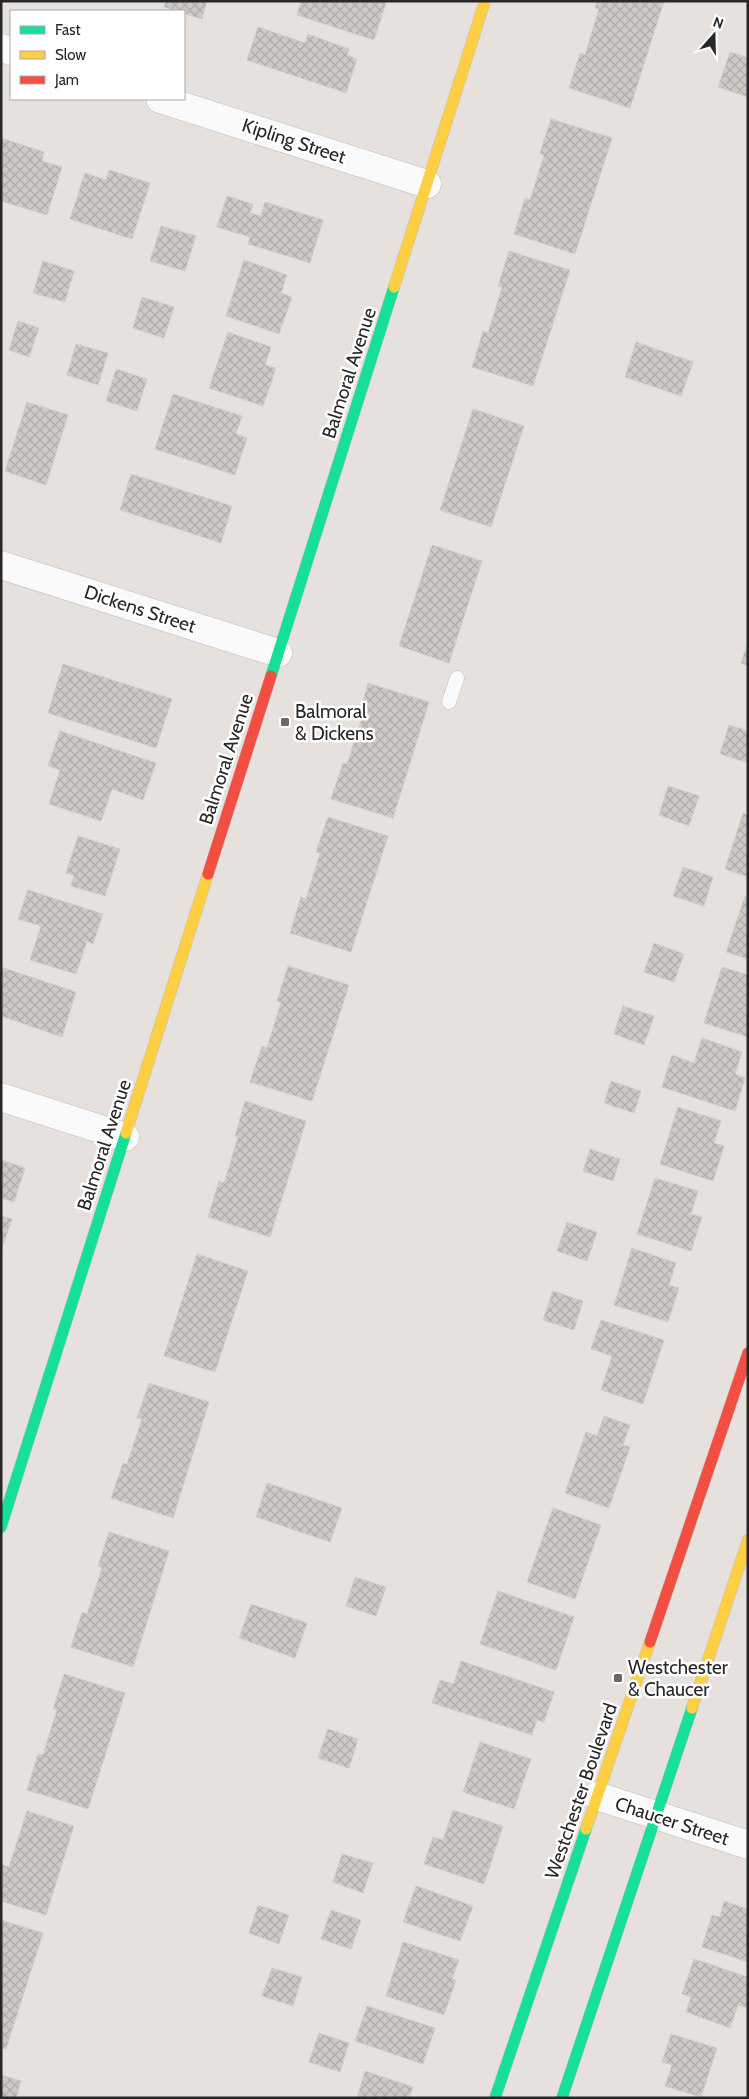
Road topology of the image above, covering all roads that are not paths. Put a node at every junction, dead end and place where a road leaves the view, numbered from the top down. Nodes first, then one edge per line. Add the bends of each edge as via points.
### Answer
1 (485, 1) edge
2 (163, 100) edge
3 (427, 184) junction
4 (1, 565) edge
5 (278, 653) junction
6 (457, 678) dead end
7 (449, 702) dead end
8 (1, 1096) edge
9 (125, 1137) junction
10 (748, 1353) edge
11 (1, 1527) edge
12 (748, 1540) edge
13 (597, 1796) junction
14 (658, 1816) junction
15 (748, 1845) edge
16 (495, 2098) edge
17 (562, 2098) edge

1 - 3 street, Balmoral Avenue
2 - 3 street, Kipling Street
3 - 5 street, Balmoral Avenue
4 - 5 street, Dickens Street
5 - 9 street, Balmoral Avenue
6 - 7 lane
8 - 9 street
9 - 11 street, Balmoral Avenue
10 - 13 street, Westchester Boulevard
12 - 14 street
13 - 14 street, Chaucer Street
13 - 16 street, Westchester Boulevard
14 - 15 street, Chaucer Street
14 - 17 street

